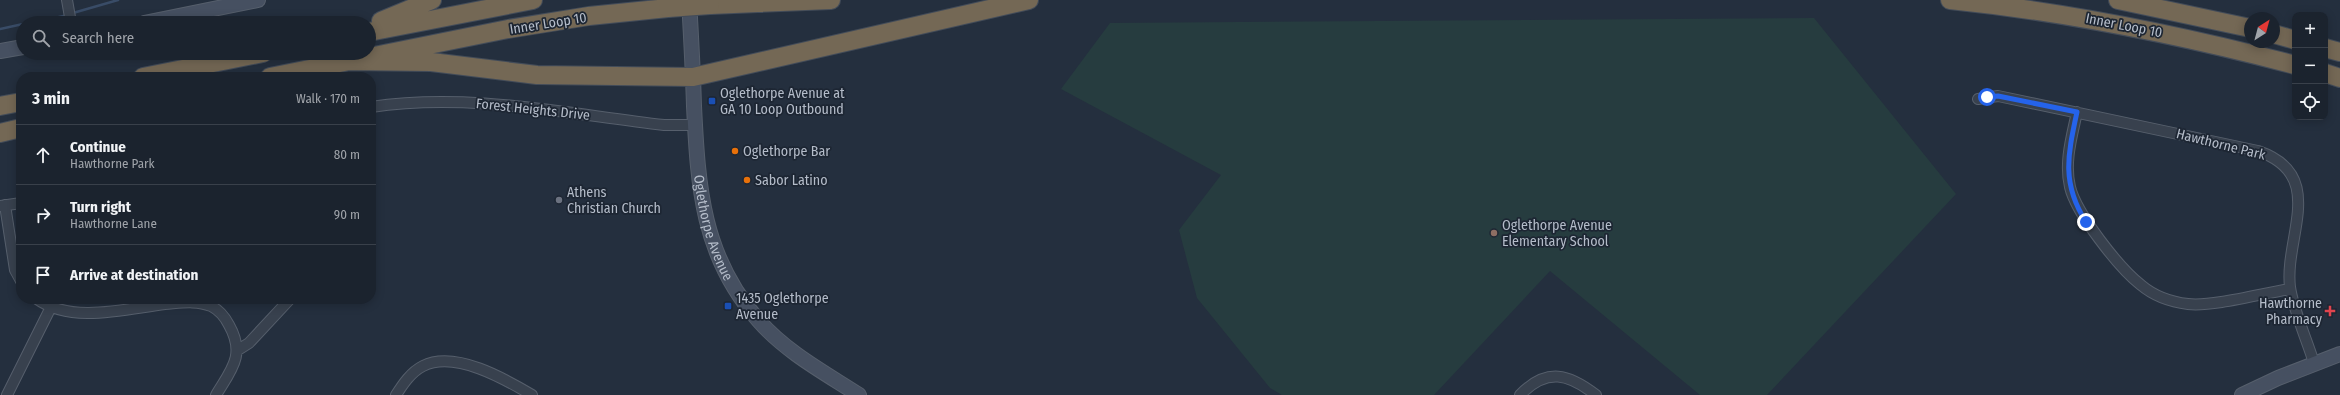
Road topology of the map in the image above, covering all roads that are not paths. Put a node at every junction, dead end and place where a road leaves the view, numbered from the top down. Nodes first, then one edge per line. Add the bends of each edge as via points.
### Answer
1 (258, 0) edge
2 (432, 0) edge
3 (533, 0) edge
4 (689, 0) edge
5 (831, 0) edge
6 (1029, 0) edge
7 (1950, 0) edge
8 (2118, 0) edge
9 (68, 4) edge
10 (70, 16) edge
11 (179, 16) edge
12 (376, 23) edge
13 (2244, 27) edge
14 (376, 31) edge
15 (2280, 36) edge
16 (2292, 39) edge
17 (16, 48) edge
18 (2328, 49) edge
19 (0, 51) edge
20 (2340, 52) edge
21 (376, 56) edge
22 (228, 60) edge
23 (353, 60) edge
24 (348, 61) junction
25 (2292, 64) edge
26 (168, 72) edge
27 (294, 72) edge
28 (2328, 75) edge
29 (693, 77) junction
30 (2340, 78) edge
31 (1978, 99) dead end
32 (16, 103) edge
33 (0, 106) edge
34 (376, 107) edge
35 (2077, 112) junction
36 (695, 125) junction
37 (16, 129) edge
38 (0, 133) edge
39 (16, 204) edge
40 (3, 205) edge
41 (16, 270) edge
42 (2290, 289) junction
43 (46, 304) edge
44 (176, 304) edge
45 (204, 304) edge
46 (285, 304) edge
47 (51, 307) junction
48 (238, 350) junction
49 (2340, 354) edge
50 (2314, 363) junction
51 (7, 395) edge
52 (216, 395) edge
53 (396, 395) edge
54 (532, 395) edge
55 (858, 395) edge
56 (1520, 395) edge
57 (1596, 395) edge
58 (2242, 395) edge

1 - 11 main road
2 - 12 highway
3 - 14 highway
4 - 29 main road, Oglethorpe Avenue
5 - 21 highway, Inner Loop 10, bridge via 668,8 554,21
6 - 29 highway
7 - 25 highway, Inner Loop 10 via 2072,15 2172,34
8 - 13 highway
9 - 10 street
15 - 16 highway
17 - 19 main road
18 - 20 highway
22 - 26 highway
23 - 24 highway, Inner Loop 10, bridge
24 - 27 highway, Inner Loop 10
24 - 29 highway via 431,62 537,75
28 - 30 highway
29 - 36 main road, Oglethorpe Avenue
31 - 35 street, Hawthorne Park via 1998,96
32 - 33 highway
34 - 36 street, Forest Heights Drive via 432,101 478,102 664,125
35 - 42 street, Hawthorne Park via 2258,151 2278,160 2292,176 2299,195 2298,219 2290,262
35 - 42 street via 2068,162 2073,198 2086,222 2141,285 2166,299 2190,305
36 - 55 main road, Oglethorpe Avenue via 699,187 707,227 719,261 736,293 759,322 780,342
37 - 38 highway
39 - 40 street
40 - 41 street
42 - 50 street, Hawthorne Park
43 - 47 street
44 - 47 street via 90,312
45 - 48 street via 211,306 225,318
46 - 48 street via 249,343
47 - 51 street
48 - 52 street via 234,364
49 - 50 main road
50 - 58 main road
53 - 54 street via 415,371 432,363 442,362 484,370
56 - 57 street via 1536,383 1557,375 1571,378

